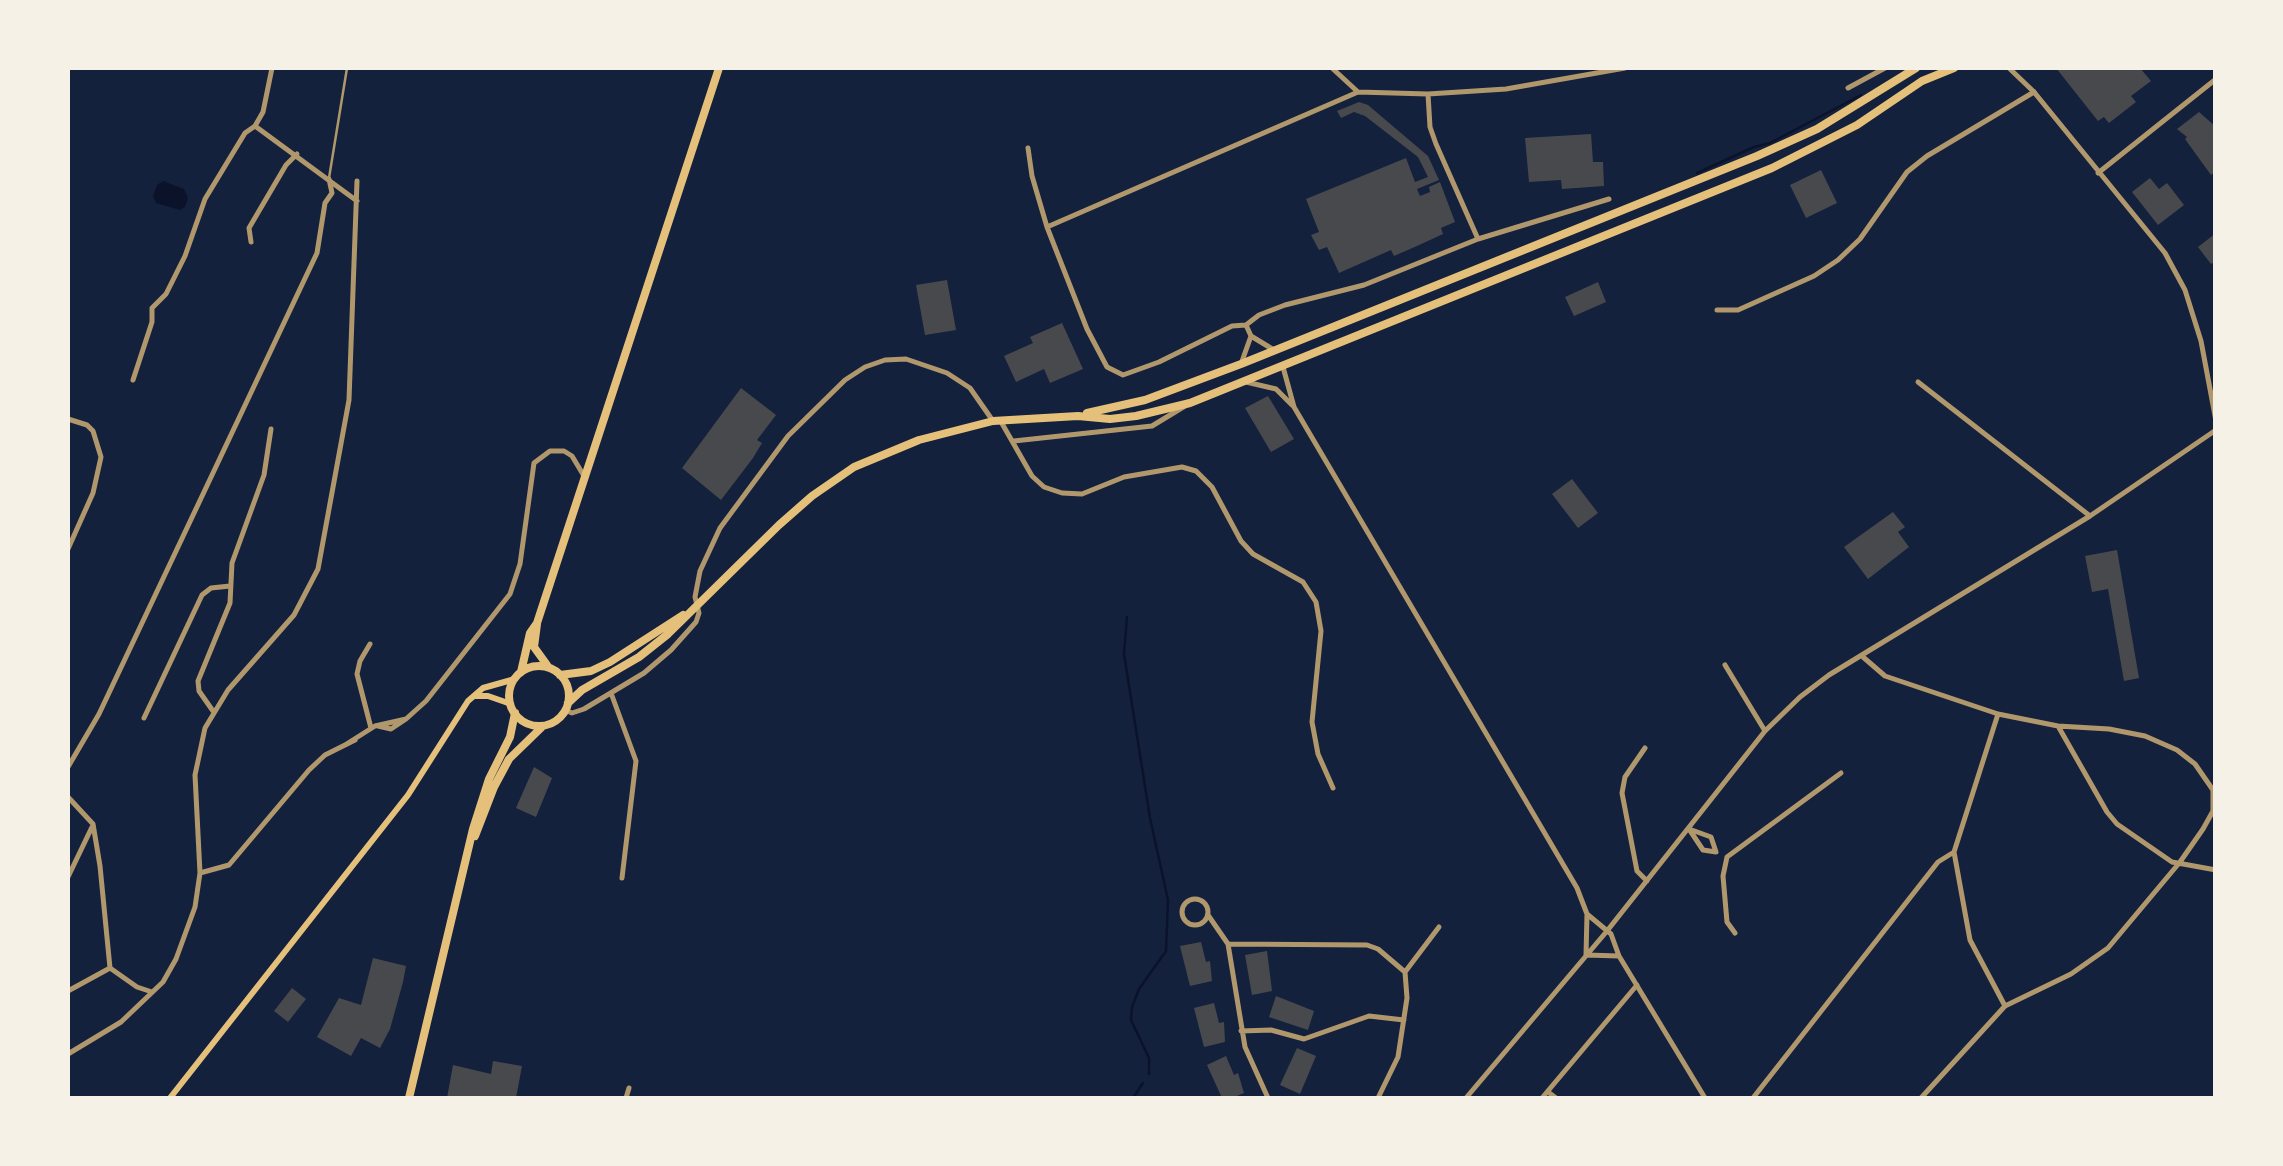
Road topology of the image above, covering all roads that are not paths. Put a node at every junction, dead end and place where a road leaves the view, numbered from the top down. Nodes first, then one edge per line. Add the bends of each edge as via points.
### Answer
1 (272, 68) edge
2 (347, 68) edge
3 (719, 68) edge
4 (1332, 68) edge
5 (1625, 68) edge
6 (1886, 68) edge
7 (1916, 68) edge
8 (1954, 68) edge
9 (2009, 68) edge
10 (2018, 68) edge
11 (2021, 76) junction
12 (2216, 79) edge
13 (1848, 88) dead end
14 (1358, 92) junction
15 (2034, 92) junction
16 (1428, 94) junction
17 (255, 126) junction
18 (1028, 148) dead end
19 (297, 154) junction
20 (2098, 173) junction
21 (329, 179) junction
22 (358, 181) dead end
23 (1609, 199) dead end
24 (357, 201) junction
25 (1047, 228) junction
26 (1478, 239) junction
27 (251, 242) dead end
28 (1717, 310) dead end
29 (1246, 325) junction
30 (1250, 336) junction
31 (1274, 350) junction
32 (1241, 364) junction
33 (1282, 367) junction
34 (133, 380) dead end
35 (1246, 382) junction
36 (1918, 382) dead end
37 (1190, 403) junction
38 (1294, 407) junction
39 (1078, 416) junction
40 (68, 419) edge
41 (996, 420) junction
42 (2216, 421) edge
43 (271, 429) dead end
44 (2216, 430) edge
45 (1014, 441) junction
46 (584, 476) junction
47 (2090, 516) junction
48 (68, 548) edge
49 (230, 586) junction
50 (695, 608) junction
51 (537, 623) junction
52 (370, 644) dead end
53 (1863, 657) junction
54 (1725, 665) dead end
55 (550, 668) junction
56 (560, 675) junction
57 (518, 676) junction
58 (611, 692) junction
59 (472, 696) junction
60 (567, 706) junction
61 (513, 708) junction
62 (213, 711) junction
63 (1998, 714) junction
64 (144, 718) dead end
65 (544, 725) junction
66 (2058, 726) junction
67 (375, 727) junction
68 (1765, 731) junction
69 (1645, 748) dead end
70 (68, 766) edge
71 (1841, 773) dead end
72 (1333, 788) dead end
73 (68, 796) edge
74 (93, 824) junction
75 (1689, 829) junction
76 (469, 850) junction
77 (1716, 852) junction
78 (1954, 852) junction
79 (1727, 857) junction
80 (2180, 862) junction
81 (2216, 870) edge
82 (200, 873) junction
83 (68, 877) edge
84 (622, 878) dead end
85 (1647, 881) junction
86 (1587, 914) junction
87 (1208, 916) junction
88 (1439, 927) dead end
89 (1607, 932) junction
90 (1735, 933) dead end
91 (1228, 944) junction
92 (1586, 955) junction
93 (1619, 956) junction
94 (110, 968) junction
95 (1405, 972) junction
96 (1637, 985) junction
97 (137, 987) junction
98 (68, 991) edge
99 (152, 992) junction
100 (146, 1000) junction
101 (2005, 1006) junction
102 (1404, 1020) junction
103 (1241, 1030) junction
104 (68, 1054) edge
105 (630, 1088) dead end
106 (1548, 1092) junction
107 (409, 1096) edge
108 (170, 1098) edge
109 (626, 1098) edge
110 (1268, 1098) edge
111 (1378, 1098) edge
112 (1466, 1098) edge
113 (1542, 1098) edge
114 (1556, 1098) edge
115 (1706, 1098) edge
116 (1753, 1098) edge
117 (1921, 1098) edge

1 - 17 street
2 - 21 lane
3 - 46 main road
4 - 14 street
5 - 16 street via 1506,89
6 - 13 street
7 - 31 main road via 1757,156
8 - 33 main road via 1922,80 1808,152
9 - 11 street
10 - 11 street
11 - 15 street
12 - 20 street
14 - 16 street
14 - 25 street
15 - 20 street
15 - 28 street via 1907,172 1838,260 1738,310
16 - 26 street via 1430,127
17 - 19 street
17 - 34 street via 205,199 185,256 152,308
18 - 25 street
19 - 21 street
19 - 27 street via 249,228
20 - 42 street via 2165,253 2185,290
21 - 24 street
21 - 70 street via 332,193 317,253 100,714
22 - 24 street
23 - 26 street
24 - 62 street via 349,400 318,569 294,614
25 - 29 street via 1093,342 1106,367 1123,376 1216,332
26 - 29 street via 1364,285 1285,304
29 - 30 street
30 - 31 street
30 - 32 street
31 - 32 main road
32 - 39 main road
33 - 35 main road
33 - 38 street
35 - 37 main road
35 - 38 street via 1276,389
36 - 47 street
37 - 39 main road via 1136,416
37 - 45 street via 1152,426
38 - 86 street
39 - 41 main road
40 - 48 street via 93,431 101,458
41 - 45 street
41 - 50 main road via 919,440 854,467 779,525
41 - 50 street via 970,388 947,373 906,359 864,367 788,436 730,512 700,571
43 - 49 street
44 - 47 street
45 - 72 street via 1032,476 1062,493 1082,494 1124,477 1182,467 1196,471 1253,554 1303,582 1316,602 1321,631 1312,722
46 - 51 main road
46 - 67 street via 564,450 534,463 520,564 503,605 426,701 391,729
47 - 53 street
49 - 62 street via 230,602 198,680
49 - 64 street via 202,595
50 - 56 main road via 591,672
50 - 58 street via 696,622 671,650
50 - 60 main road
51 - 55 main road via 534,647
51 - 57 main road
52 - 67 street via 357,674
53 - 63 street via 1884,676
53 - 68 street via 1814,686
54 - 68 street
55 - 56 main road
55 - 57 main road via 536,666
56 - 60 main road
57 - 59 main road
57 - 61 main road via 510,690
58 - 60 street via 572,713
58 - 84 street via 636,761
59 - 61 main road
59 - 108 main road via 408,795
60 - 65 main road
61 - 65 main road via 528,723
61 - 76 main road via 510,737 482,796
62 - 82 street via 195,775
63 - 66 street
63 - 78 street
65 - 76 main road via 509,759
66 - 80 street via 2106,812
66 - 80 street via 2145,736 2195,764 2213,790 2214,812
67 - 82 street via 325,754 229,865
68 - 75 street
69 - 85 street via 1622,793 1636,871
71 - 79 street
73 - 74 street
74 - 83 street
74 - 94 street
75 - 77 street via 1703,850
75 - 77 street via 1711,837
75 - 85 street
76 - 107 main road
77 - 79 street
78 - 101 street via 1970,940
78 - 116 street via 1938,862
79 - 90 street via 1727,922
80 - 81 street
80 - 101 street via 2108,948
82 - 99 street via 188,932
85 - 89 street
86 - 89 street
86 - 92 street
87 - 87 street via 1201,901 1183,907 1191,924
87 - 91 street
88 - 95 street
89 - 92 street
89 - 93 street
91 - 95 street via 1367,944
91 - 103 street
92 - 93 street
92 - 112 street
93 - 96 street
94 - 97 street
94 - 98 street
95 - 102 street
96 - 106 street
96 - 115 street
97 - 99 street
97 - 100 street
99 - 100 street
100 - 104 street
101 - 117 street
102 - 103 street via 1369,1016 1304,1040
102 - 111 street via 1398,1058
103 - 110 street
105 - 109 street
106 - 113 street
106 - 114 street

